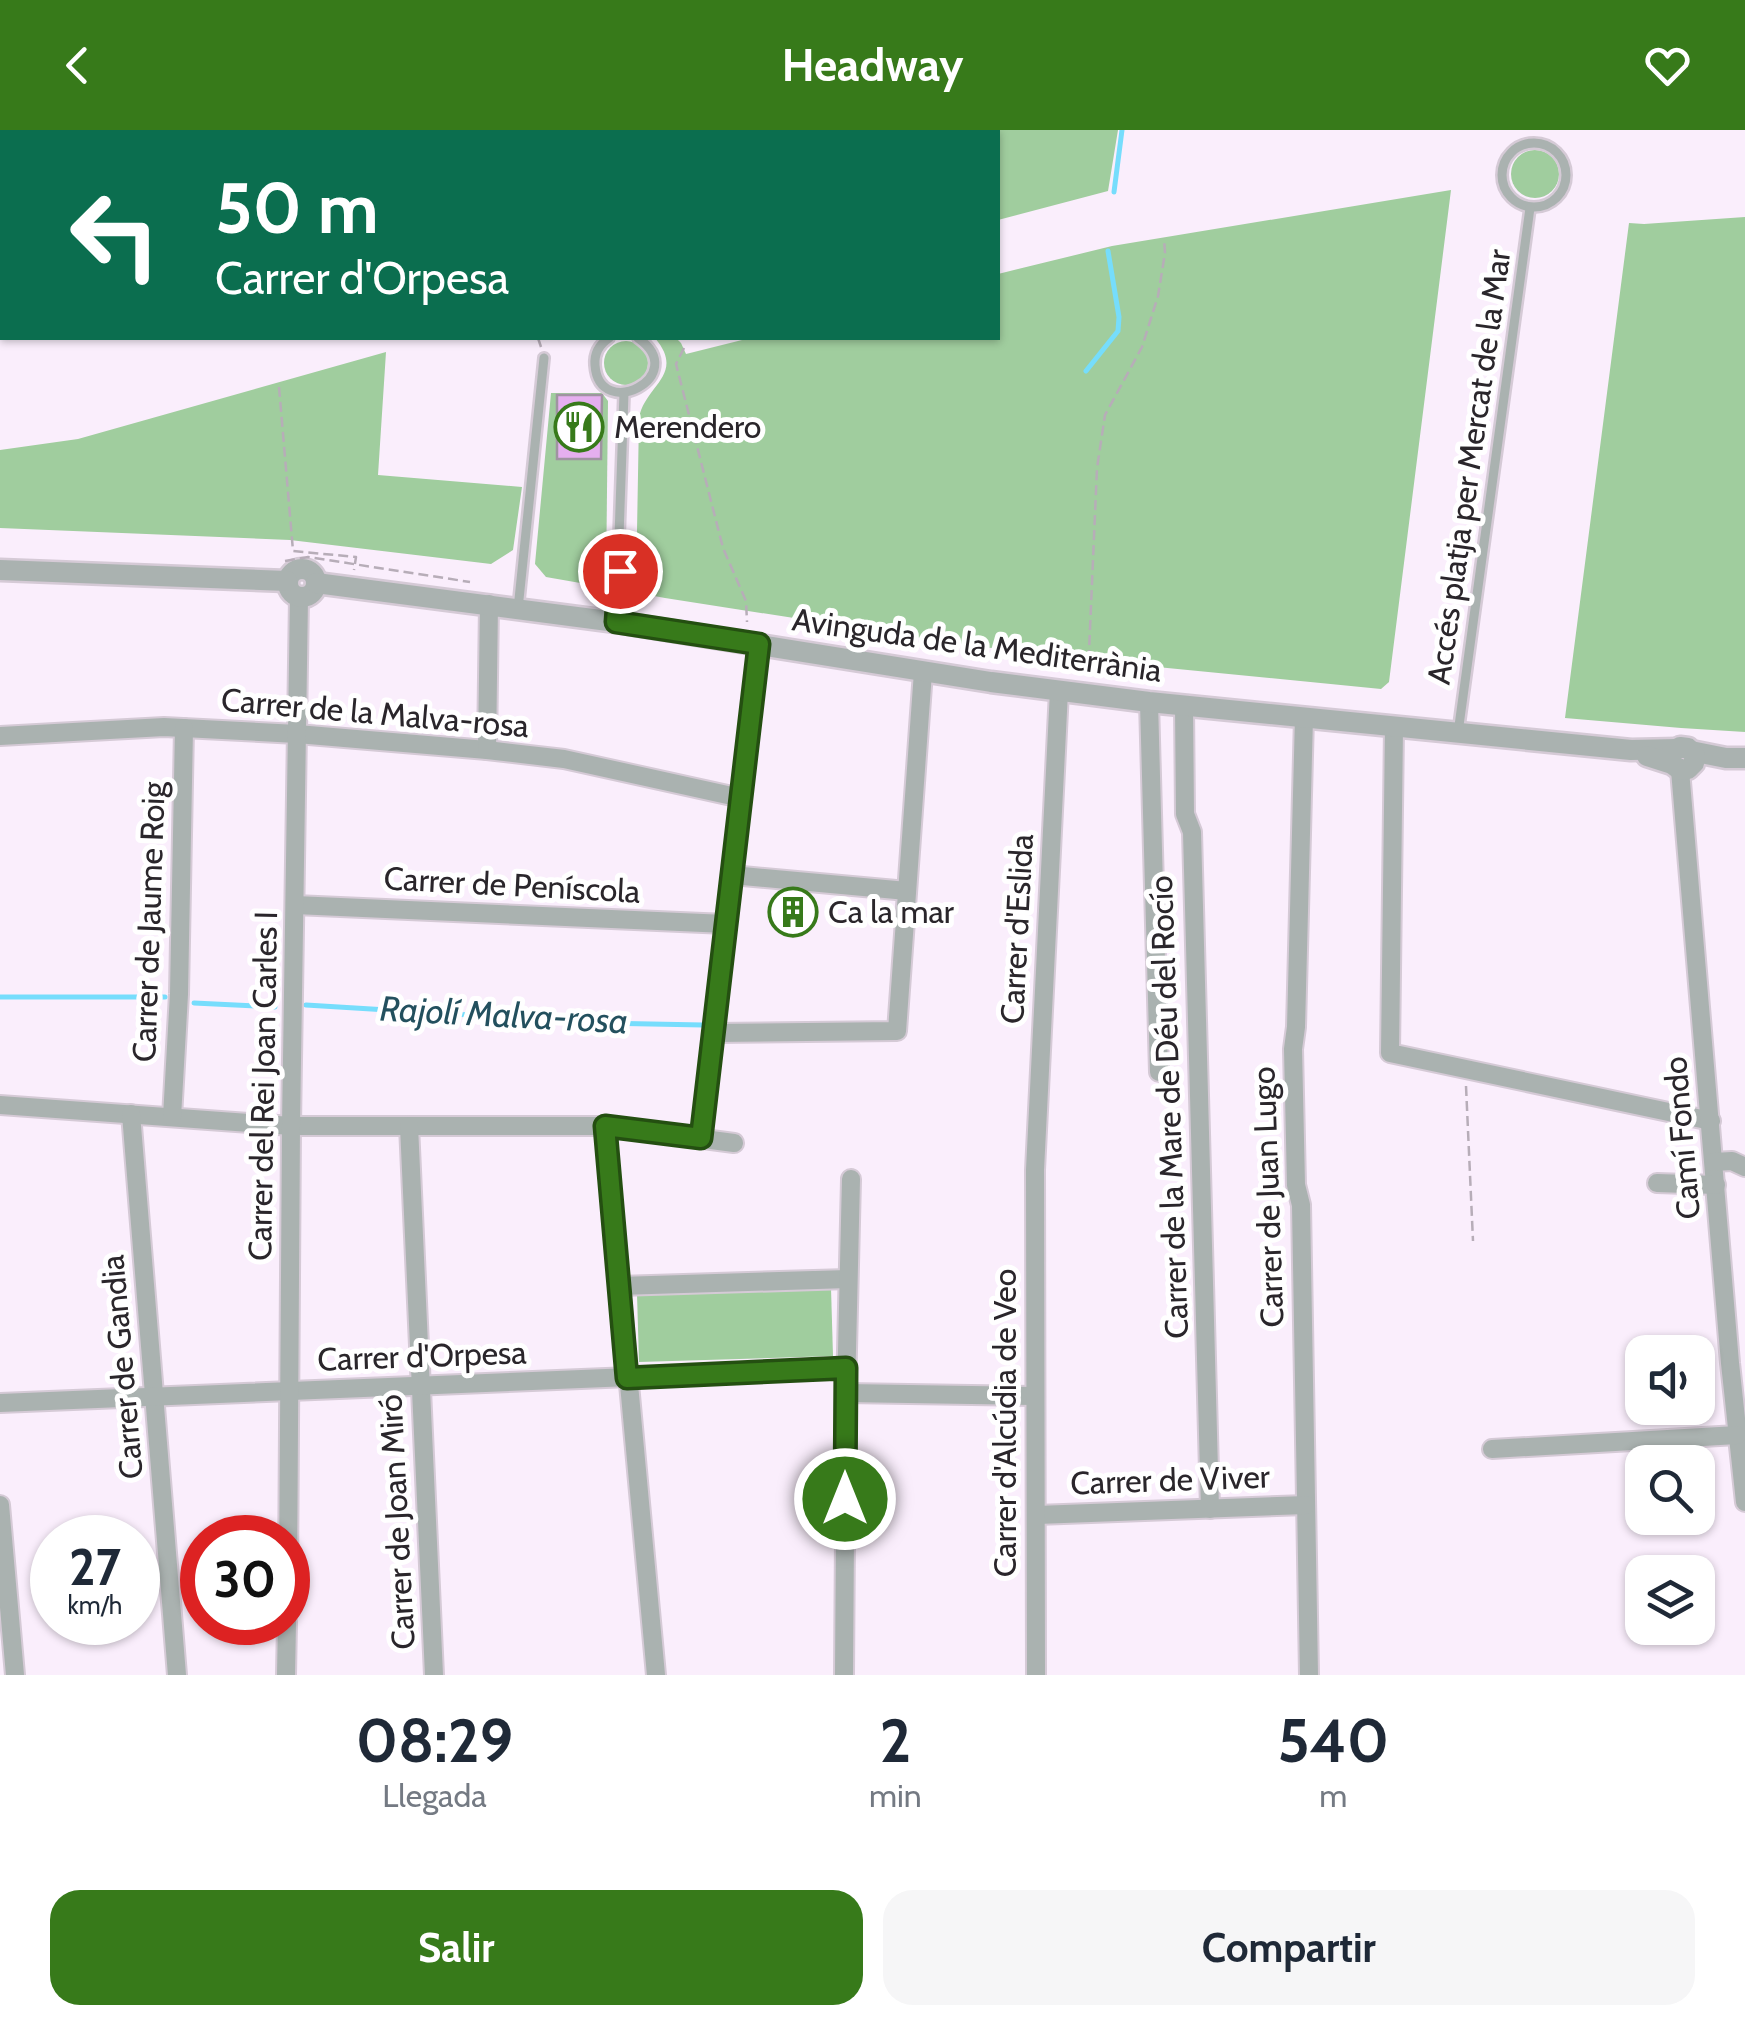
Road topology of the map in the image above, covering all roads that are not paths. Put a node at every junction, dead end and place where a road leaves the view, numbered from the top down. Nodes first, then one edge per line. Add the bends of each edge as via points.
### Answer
1 (1530, 208) junction
2 (608, 340) edge
3 (640, 340) edge
4 (544, 358) dead end
5 (624, 393) junction
6 (0, 570) edge
7 (293, 589) junction
8 (489, 604) junction
9 (518, 609) junction
10 (616, 622) junction
11 (754, 636) junction
12 (923, 672) junction
13 (1059, 691) junction
14 (1149, 702) junction
15 (1184, 705) junction
16 (1304, 717) junction
17 (1394, 726) junction
18 (184, 728) junction
19 (1458, 733) junction
20 (297, 734) junction
21 (0, 736) edge
22 (487, 750) junction
23 (1736, 758) edge
24 (1683, 759) junction
25 (741, 798) junction
26 (732, 875) junction
27 (907, 891) junction
28 (295, 905) junction
29 (726, 924) junction
30 (713, 1033) junction
31 (1159, 1072) dead end
32 (0, 1105) edge
33 (131, 1114) junction
34 (172, 1118) junction
35 (1710, 1121) junction
36 (291, 1126) junction
37 (409, 1126) junction
38 (605, 1126) junction
39 (701, 1138) junction
40 (734, 1143) dead end
41 (1714, 1162) junction
42 (1745, 1166) edge
43 (1035, 1170) joint
44 (851, 1179) dead end
45 (1657, 1183) dead end
46 (1716, 1185) junction
47 (848, 1279) junction
48 (618, 1286) junction
49 (846, 1368) junction
50 (627, 1378) junction
51 (420, 1386) junction
52 (290, 1392) junction
53 (846, 1393) junction
54 (1035, 1396) junction
55 (154, 1397) junction
56 (0, 1403) edge
57 (1737, 1435) junction
58 (1492, 1450) dead end
59 (1745, 1502) edge
60 (0, 1505) edge
61 (1306, 1506) junction
62 (1210, 1509) junction
63 (289, 1515) edge
64 (1036, 1515) junction
65 (287, 1645) edge
66 (14, 1675) edge
67 (177, 1675) edge
68 (286, 1675) edge
69 (434, 1675) edge
70 (656, 1675) edge
71 (844, 1675) edge
72 (1036, 1675) edge
73 (1309, 1675) edge

1 - 1 lane via 1555,200 1566,177 1557,152 1534,143 1512,152 1501,174 1509,196
1 - 19 lane, Accés platja per Mercat de la Mar
2 - 5 lane via 598,348 598,378
3 - 5 lane via 650,348 654,368 644,386
4 - 9 lane
5 - 10 lane
6 - 7 street
7 - 8 street, Avinguda de la Mediterrània via 294,570 302,568 316,582
7 - 20 street, Carrer del Rei Joan Carles I
8 - 9 street, Avinguda de la Mediterrània
8 - 22 street
9 - 10 street, Avinguda de la Mediterrània
10 - 11 street, Avinguda de la Mediterrània
11 - 12 street, Avinguda de la Mediterrània
11 - 25 street
12 - 13 street, Avinguda de la Mediterrània
12 - 27 street
13 - 14 street, Avinguda de la Mediterrània
13 - 43 street, Carrer d'Eslida
14 - 15 street, Avinguda de la Mediterrània
14 - 31 street
15 - 16 street, Avinguda de la Mediterrània
15 - 62 street, Carrer de la Mare de Déu del Rocío
16 - 17 street, Avinguda de la Mediterrània
16 - 61 street, Carrer de Juan Lugo via 1293,1049
17 - 19 street, Avinguda de la Mediterrània
17 - 35 street via 1390,1054
18 - 20 street, Carrer de la Malva-rosa
18 - 21 street, Carrer de la Malva-rosa
18 - 34 street, Carrer de Jaume Roig
19 - 24 street, Avinguda de la Mediterrània
20 - 22 street, Carrer de la Malva-rosa
20 - 28 street, Carrer del Rei Joan Carles I
22 - 25 street, Carrer de la Malva-rosa via 564,759
23 - 24 street, Avinguda de la Mediterrània
24 - 35 street, Camí Fondo
25 - 26 street
26 - 27 street
26 - 29 street
27 - 30 street via 898,1031
28 - 29 street, Carrer de Peníscola
28 - 36 street, Carrer del Rei Joan Carles I
29 - 30 street
30 - 39 street
32 - 33 street
33 - 34 street
33 - 55 street, Carrer de Gandia
34 - 36 street
35 - 41 street, Camí Fondo
36 - 37 street
36 - 52 street, Carrer del Rei Joan Carles I
37 - 38 street
37 - 51 street, Carrer de Joan Miró
38 - 39 street
38 - 48 street
39 - 40 street
41 - 42 street
41 - 46 street, Camí Fondo
43 - 54 street, Carrer d'Alcúdia de Veo
44 - 47 street
45 - 46 street
46 - 57 street, Camí Fondo
47 - 48 street
47 - 49 street
48 - 50 street
49 - 50 street, Carrer d'Orpesa
49 - 53 street
50 - 51 street, Carrer d'Orpesa
50 - 70 street
51 - 52 street, Carrer d'Orpesa
51 - 69 street, Carrer de Joan Miró
52 - 55 street, Carrer d'Orpesa
52 - 63 street, Carrer del Rei Joan Carles I
53 - 54 street
53 - 71 street
54 - 64 street, Carrer d'Alcúdia de Veo
55 - 56 street, Carrer d'Orpesa
55 - 67 street, Carrer de Gandia
57 - 58 street
57 - 59 street, Camí Fondo
60 - 66 street
61 - 62 street, Carrer de Viver
61 - 73 street, Carrer de Juan Lugo
62 - 64 street, Carrer de Viver
64 - 72 street, Carrer d'Alcúdia de Veo
65 - 68 street

